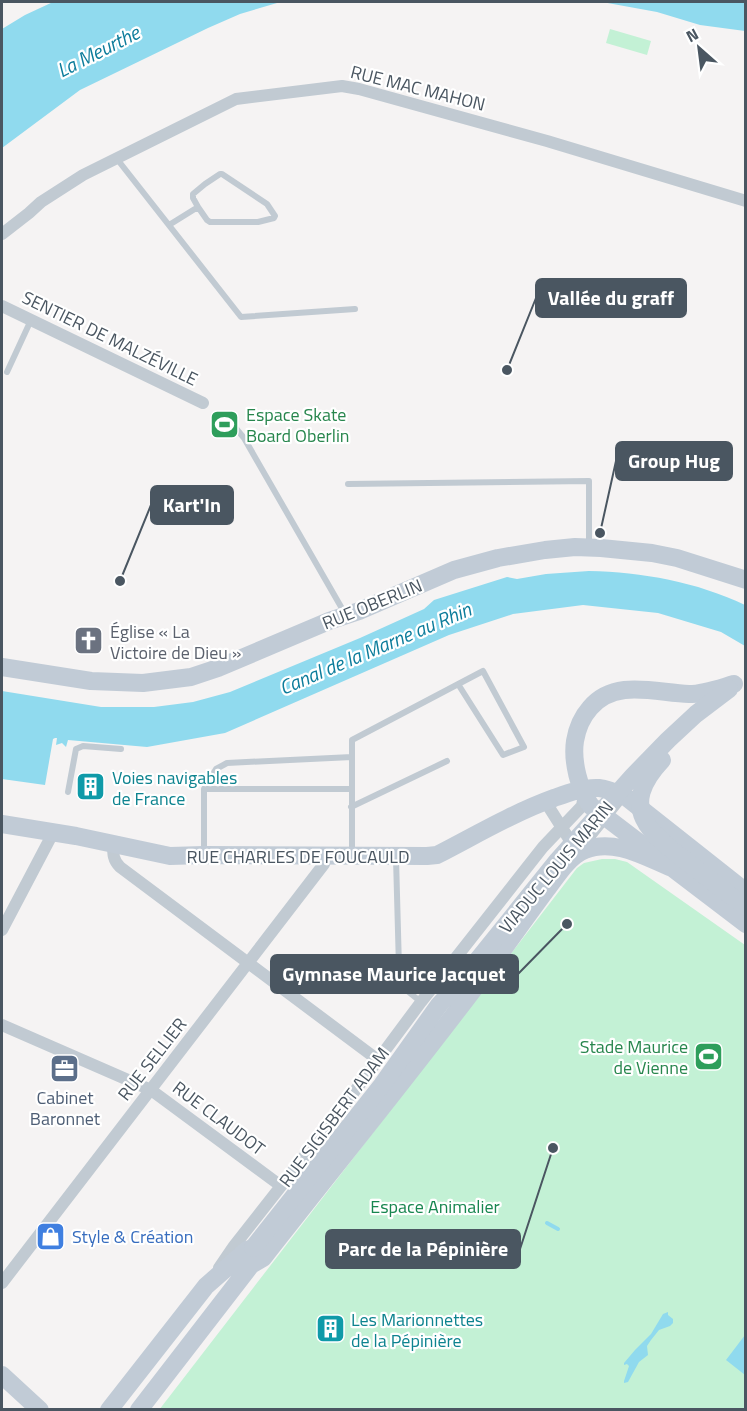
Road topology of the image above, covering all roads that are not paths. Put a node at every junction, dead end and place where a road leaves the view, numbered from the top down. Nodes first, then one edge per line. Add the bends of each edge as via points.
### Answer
1 (117, 159) junction
2 (746, 201) edge
3 (198, 207) junction
4 (169, 225) junction
5 (2, 234) edge
6 (2, 306) edge
7 (355, 309) dead end
8 (31, 320) junction
9 (7, 372) dead end
10 (202, 403) dead end
11 (224, 414) dead end
12 (348, 484) dead end
13 (588, 548) junction
14 (746, 580) edge
15 (345, 615) junction
16 (2, 667) edge
17 (736, 683) edge
18 (458, 684) junction
19 (121, 749) dead end
20 (352, 757) junction
21 (447, 761) dead end
22 (204, 789) junction
23 (351, 789) junction
24 (583, 790) junction
25 (68, 792) dead end
26 (626, 797) junction
27 (545, 801) junction
28 (351, 807) junction
29 (608, 819) junction
30 (2, 824) edge
31 (562, 828) junction
32 (53, 832) junction
33 (113, 844) junction
34 (578, 853) junction
35 (204, 855) junction
36 (327, 856) junction
37 (352, 856) junction
38 (396, 856) junction
39 (672, 868) junction
40 (746, 892) edge
41 (746, 907) edge
42 (746, 924) edge
43 (2, 930) edge
44 (248, 964) junction
45 (422, 1002) junction
46 (2, 1025) edge
47 (378, 1060) junction
48 (151, 1090) junction
49 (281, 1186) junction
50 (252, 1257) junction
51 (2, 1283) edge
52 (206, 1286) junction
53 (2, 1375) edge
54 (40, 1410) edge
55 (109, 1410) edge
56 (139, 1410) edge

1 - 2 street, RUE MAC MAHON via 236,99 342,86 547,141
1 - 4 lane
1 - 5 street, RUE MAC MAHON via 52,194
3 - 3 lane via 193,194 222,174 267,204 275,216 258,222 210,222
3 - 4 lane
4 - 7 lane via 241,317
6 - 8 street, SENTIER DE MALZÉVILLE
8 - 9 lane
8 - 10 street, SENTIER DE MALZÉVILLE
11 - 15 lane via 244,438
12 - 13 lane via 589,481
13 - 14 main road, RUE OBERLIN via 660,555
13 - 15 main road, RUE OBERLIN via 545,550 454,570
15 - 16 main road, RUE OBERLIN via 191,677 143,683 91,681
17 - 24 main road via 702,693 617,691 602,697 586,712 574,745
17 - 41 main road, bridge via 654,768 643,789 640,808 646,824 661,842
17 - 50 main road, VIADUC LOUIS MARIN, bridge via 668,740 558,860 434,1012
18 - 18 lane via 483,671 524,747 503,755
18 - 20 lane via 352,740
19 - 25 lane via 76,748
20 - 22 lane via 227,763 216,769
20 - 23 lane
21 - 28 lane
22 - 23 lane
22 - 35 lane
23 - 28 lane
24 - 26 main road, RUE CHARLES DE FOUCAULD via 600,788
24 - 27 main road, RUE CHARLES DE FOUCAULD
24 - 29 main road via 591,806
24 - 31 street, RUE SIGISBERT ADAM via 582,806
26 - 29 lane
26 - 40 main road
27 - 31 street
27 - 38 main road, RUE CHARLES DE FOUCAULD via 437,855
28 - 37 lane
29 - 34 lane
29 - 39 main road
30 - 32 main road, RUE CHARLES DE FOUCAULD
31 - 34 street
31 - 45 street, RUE SIGISBERT ADAM
32 - 33 main road, RUE CHARLES DE FOUCAULD
32 - 43 street
33 - 35 main road, RUE CHARLES DE FOUCAULD via 170,856
33 - 44 street via 115,863
34 - 39 main road via 615,847
34 - 50 main road, RUE SIGISBERT ADAM via 263,1258
35 - 36 main road, RUE CHARLES DE FOUCAULD
36 - 37 main road, RUE CHARLES DE FOUCAULD
36 - 44 street, RUE SELLIER
37 - 38 main road, RUE CHARLES DE FOUCAULD
38 - 45 lane via 399,968 405,989
39 - 42 main road
44 - 47 street
44 - 48 street, RUE SELLIER
45 - 47 street, RUE SIGISBERT ADAM
46 - 48 street, RUE CLAUDOT
47 - 49 street, RUE SIGISBERT ADAM
48 - 49 street, RUE CLAUDOT
48 - 51 street, RUE SELLIER
49 - 52 street, RUE SIGISBERT ADAM
50 - 52 main road, VIADUC LOUIS MARIN via 248,1250
50 - 56 main road, RUE SIGISBERT ADAM
52 - 55 main road, RUE SIGISBERT ADAM
53 - 54 main road

